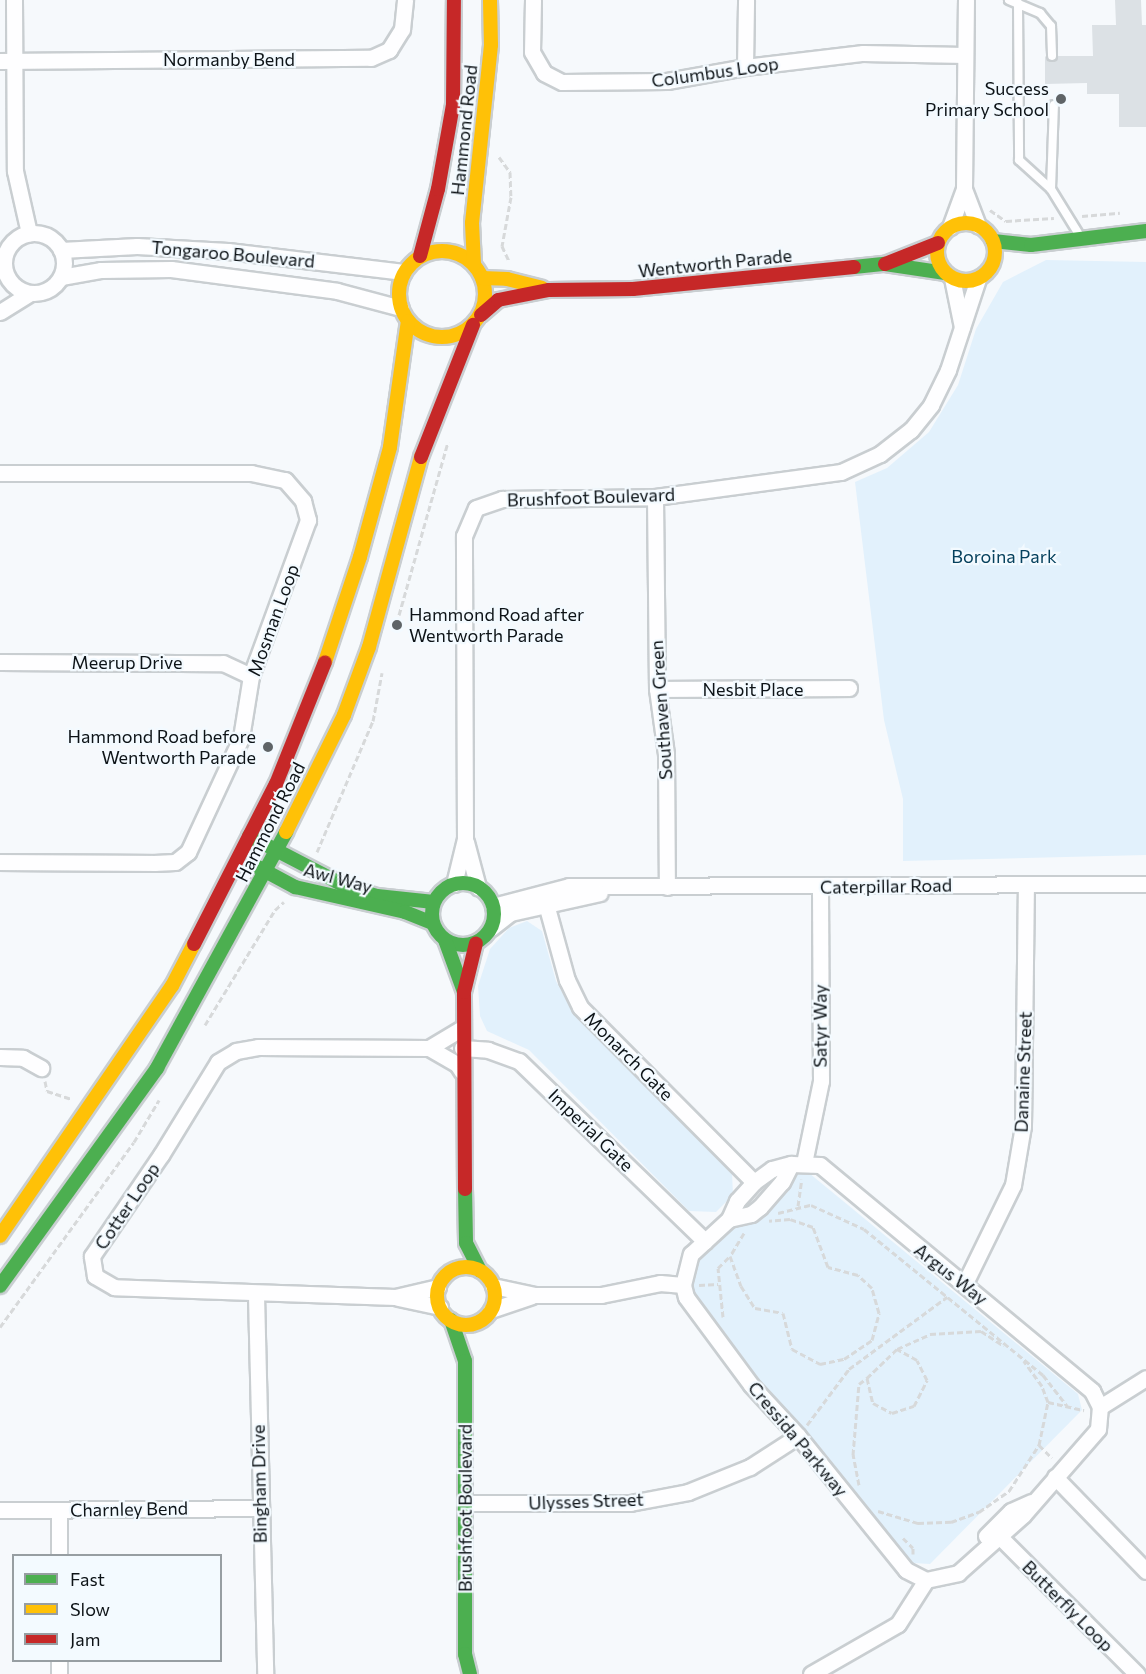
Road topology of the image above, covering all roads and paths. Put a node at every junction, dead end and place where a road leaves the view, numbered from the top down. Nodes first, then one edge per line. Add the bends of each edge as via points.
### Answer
1 (15, 0) edge
2 (405, 0) edge
3 (454, 0) edge
4 (490, 0) edge
5 (533, 0) edge
6 (746, 0) edge
7 (966, 0) edge
8 (1009, 0) edge
9 (1018, 3) junction
10 (965, 55) junction
11 (1052, 56) dead end
12 (7, 61) edge
13 (746, 67) junction
14 (1054, 105) dead end
15 (498, 154) dead end
16 (964, 189) junction
17 (1051, 189) junction
18 (978, 225) junction
19 (950, 228) junction
20 (1146, 231) edge
21 (29, 234) junction
22 (1080, 237) junction
23 (993, 241) junction
24 (938, 243) junction
25 (1031, 245) junction
26 (61, 250) junction
27 (420, 256) junction
28 (994, 262) junction
29 (474, 264) junction
30 (885, 264) junction
31 (404, 272) junction
32 (948, 276) junction
33 (61, 277) junction
34 (482, 278) junction
35 (3, 279) edge
36 (978, 279) junction
37 (515, 280) junction
38 (549, 290) junction
39 (30, 293) junction
40 (0, 312) edge
41 (404, 314) junction
42 (477, 320) junction
43 (963, 327) junction
44 (0, 473) edge
45 (655, 497) junction
46 (0, 662) edge
47 (250, 676) junction
48 (849, 688) dead end
49 (657, 689) junction
50 (249, 836) junction
51 (465, 839) junction
52 (276, 849) junction
53 (239, 857) junction
54 (0, 862) edge
55 (266, 870) junction
56 (454, 884) junction
57 (1146, 884) edge
58 (1026, 885) junction
59 (478, 887) junction
60 (627, 887) junction
61 (667, 887) junction
62 (820, 887) junction
63 (434, 902) junction
64 (546, 904) junction
65 (493, 906) junction
66 (432, 923) junction
67 (491, 928) junction
68 (445, 940) junction
69 (476, 943) junction
70 (464, 992) junction
71 (462, 1028) junction
72 (429, 1048) junction
73 (462, 1048) junction
74 (0, 1058) edge
75 (41, 1068) joint
76 (462, 1072) junction
77 (77, 1101) dead end
78 (797, 1163) junction
79 (754, 1182) junction
80 (798, 1206) junction
81 (729, 1219) junction
82 (752, 1228) dead end
83 (0, 1236) edge
84 (705, 1241) junction
85 (466, 1243) junction
86 (480, 1271) junction
87 (450, 1272) junction
88 (965, 1283) junction
89 (683, 1285) junction
90 (0, 1286) edge
91 (493, 1286) junction
92 (438, 1287) junction
93 (256, 1295) junction
94 (535, 1295) junction
95 (395, 1296) junction
96 (947, 1296) junction
97 (440, 1307) junction
98 (486, 1315) junction
99 (451, 1320) junction
100 (897, 1349) junction
101 (1020, 1356) junction
102 (465, 1361) junction
103 (867, 1378) junction
104 (1146, 1378) edge
105 (1048, 1402) junction
106 (1067, 1406) junction
107 (1100, 1410) junction
108 (798, 1436) junction
109 (1055, 1477) junction
110 (862, 1492) dead end
111 (1033, 1501) junction
112 (466, 1503) junction
113 (259, 1508) junction
114 (0, 1509) edge
115 (59, 1510) junction
116 (877, 1510) dead end
117 (1000, 1537) junction
118 (59, 1554) edge
119 (1146, 1571) edge
120 (943, 1577) junction
121 (926, 1580) junction
122 (465, 1654) junction
123 (265, 1674) edge
124 (457, 1674) edge
125 (470, 1674) edge
126 (811, 1674) edge
127 (1137, 1674) edge

1 - 12 street
2 - 12 street, Normanby Bend via 402,29 389,50 371,58
3 - 27 main road, Hammond Road via 453,105 438,189
4 - 29 main road, Hammond Road via 490,56 472,223
5 - 13 street, Columbus Loop via 532,52 544,73 562,82 667,81
6 - 13 street
7 - 10 street
8 - 9 lane
9 - 11 lane via 1040,12 1051,26
9 - 17 lane via 1019,160
10 - 13 street, Columbus Loop via 863,53
10 - 16 street
12 - 21 street via 15,171
14 - 17 lane
15 - 37 path via 510,172 511,197 502,246
16 - 18 street
16 - 19 street
17 - 22 lane
18 - 19 main road via 959,224
18 - 23 main road
19 - 24 main road
20 - 22 main road
21 - 26 street via 48,237
21 - 35 street via 8,248
22 - 25 main road
23 - 25 main road
23 - 28 main road
24 - 30 main road, Wentworth Parade
24 - 32 main road via 937,259
25 - 28 main road
26 - 31 street, Tongaroo Boulevard via 137,246 228,251
26 - 33 street
27 - 29 main road via 443,250 459,253
27 - 31 main road, Hammond Road
28 - 36 main road
29 - 34 main road, Hammond Road
30 - 32 main road, Wentworth Parade
30 - 38 main road, Wentworth Parade via 633,289
31 - 41 main road, Hammond Road via 398,293
32 - 36 main road
32 - 43 street
33 - 39 street via 48,290
33 - 41 street, Tongaroo Boulevard via 101,270 182,270 337,291
34 - 37 main road, Wentworth Parade
34 - 42 main road, Hammond Road via 485,294
35 - 39 street
36 - 43 street, Brushfoot Boulevard
37 - 38 main road, Wentworth Parade
38 - 42 main road, Wentworth Parade via 498,300
39 - 40 street
41 - 42 main road via 425,334 440,337 455,335
41 - 50 main road, Hammond Road via 390,447 360,557 317,685 276,784
42 - 52 main road, Hammond Road via 422,452 369,647 344,715
43 - 45 street, Brushfoot Boulevard via 931,405 911,430 880,454 841,472
44 - 47 street, Mosman Loop via 251,473 285,480 303,501 308,520
45 - 49 street, Southaven Green
45 - 51 street, Brushfoot Boulevard via 502,499 476,508 464,536
46 - 47 street, Meerup Drive via 223,663
47 - 54 street, Mosman Loop via 241,738 188,852 175,862
48 - 49 street, Nesbit Place
49 - 61 street, Southaven Green via 666,754
50 - 52 main road, Awl Way
50 - 53 main road, Hammond Road
51 - 56 street, Brushfoot Boulevard
51 - 59 street, Brushfoot Boulevard
52 - 55 main road, Hammond Road
52 - 63 main road, Awl Way via 347,887 377,896
53 - 55 main road, Awl Way
53 - 83 main road, Hammond Road via 172,986
55 - 66 main road, Awl Way via 295,887 405,912
55 - 90 main road, Hammond Road via 157,1068
56 - 59 main road
56 - 63 main road
57 - 58 street, Caterpillar Road
58 - 62 street, Caterpillar Road
58 - 88 street, Danaine Street via 1023,1126 1013,1185
59 - 65 main road
60 - 61 street, Caterpillar Road
60 - 64 street, Caterpillar Road
60 - 65 street, Caterpillar Road via 569,886
61 - 62 street, Caterpillar Road
62 - 78 street, Satyr Way via 821,1081
63 - 66 main road
64 - 67 street, Caterpillar Road via 510,913
64 - 79 street, Monarch Gate via 567,980 580,1007
65 - 67 main road
66 - 68 main road
67 - 69 main road
68 - 69 main road via 460,946
68 - 70 main road
69 - 70 main road
70 - 71 main road
71 - 72 street
71 - 73 main road
72 - 76 street, Cotter Loop via 457,1064
72 - 93 street, Cotter Loop via 258,1047 236,1051 218,1062 92,1256 95,1276 114,1287
73 - 76 main road
73 - 84 street, Imperial Gate via 488,1050 519,1061
74 - 75 street via 23,1058
75 - 77 path via 47,1091
76 - 85 main road
78 - 79 street via 772,1169
78 - 80 path
78 - 81 street via 760,1207 751,1214
78 - 88 street, Argus Way via 820,1165 889,1226
79 - 81 street via 737,1200
80 - 82 path via 788,1207 761,1222 790,1219 813,1227 828,1267 858,1275 872,1288 879,1313 872,1340 844,1359 820,1364 792,1349 783,1313 755,1308 741,1286 730,1256 743,1234
80 - 96 path via 811,1204 864,1229
81 - 84 street
84 - 89 street via 691,1254
85 - 86 main road
85 - 87 main road
86 - 87 main road via 464,1267
86 - 91 main road
87 - 92 main road
88 - 96 path
88 - 107 street, Argus Way via 1092,1390
89 - 94 street via 660,1283 601,1295
89 - 108 street, Cressida Parkway via 687,1297 751,1384
91 - 94 street
91 - 98 main road
92 - 95 street, Cotter Loop
92 - 97 main road
93 - 95 street, Cotter Loop
93 - 113 street, Bingham Drive
94 - 98 street
95 - 97 street, Cotter Loop
96 - 101 path
96 - 108 path via 849,1369
97 - 99 main road
98 - 99 main road via 466,1324
98 - 102 main road, Brushfoot Boulevard
99 - 102 main road, Brushfoot Boulevard
100 - 101 path via 930,1334 981,1332
100 - 103 path
100 - 103 path via 917,1360 927,1380 914,1406 892,1413 882,1408 873,1402
101 - 105 path via 1042,1386
101 - 106 path via 1043,1375
102 - 112 main road, Brushfoot Boulevard
103 - 110 path via 859,1384 853,1427 853,1455
104 - 107 street
105 - 106 path
105 - 116 path via 1039,1445 1009,1491 979,1512 951,1522 918,1523
106 - 107 path
107 - 109 street via 1098,1429
108 - 112 street, Ulysses Street via 750,1467 688,1492 630,1503
108 - 121 street, Cressida Parkway via 906,1570
109 - 111 street
109 - 119 street
111 - 117 street
111 - 120 street via 1011,1511
112 - 122 main road, Brushfoot Boulevard
113 - 115 street, Charnley Bend
113 - 123 street, Bingham Drive
114 - 115 street, Charnley Bend
115 - 118 street
117 - 120 street via 958,1573
117 - 127 street, Butterfly Loop
120 - 121 street
121 - 126 street via 898,1624
122 - 124 main road, Brushfoot Boulevard
122 - 125 main road, Brushfoot Boulevard

